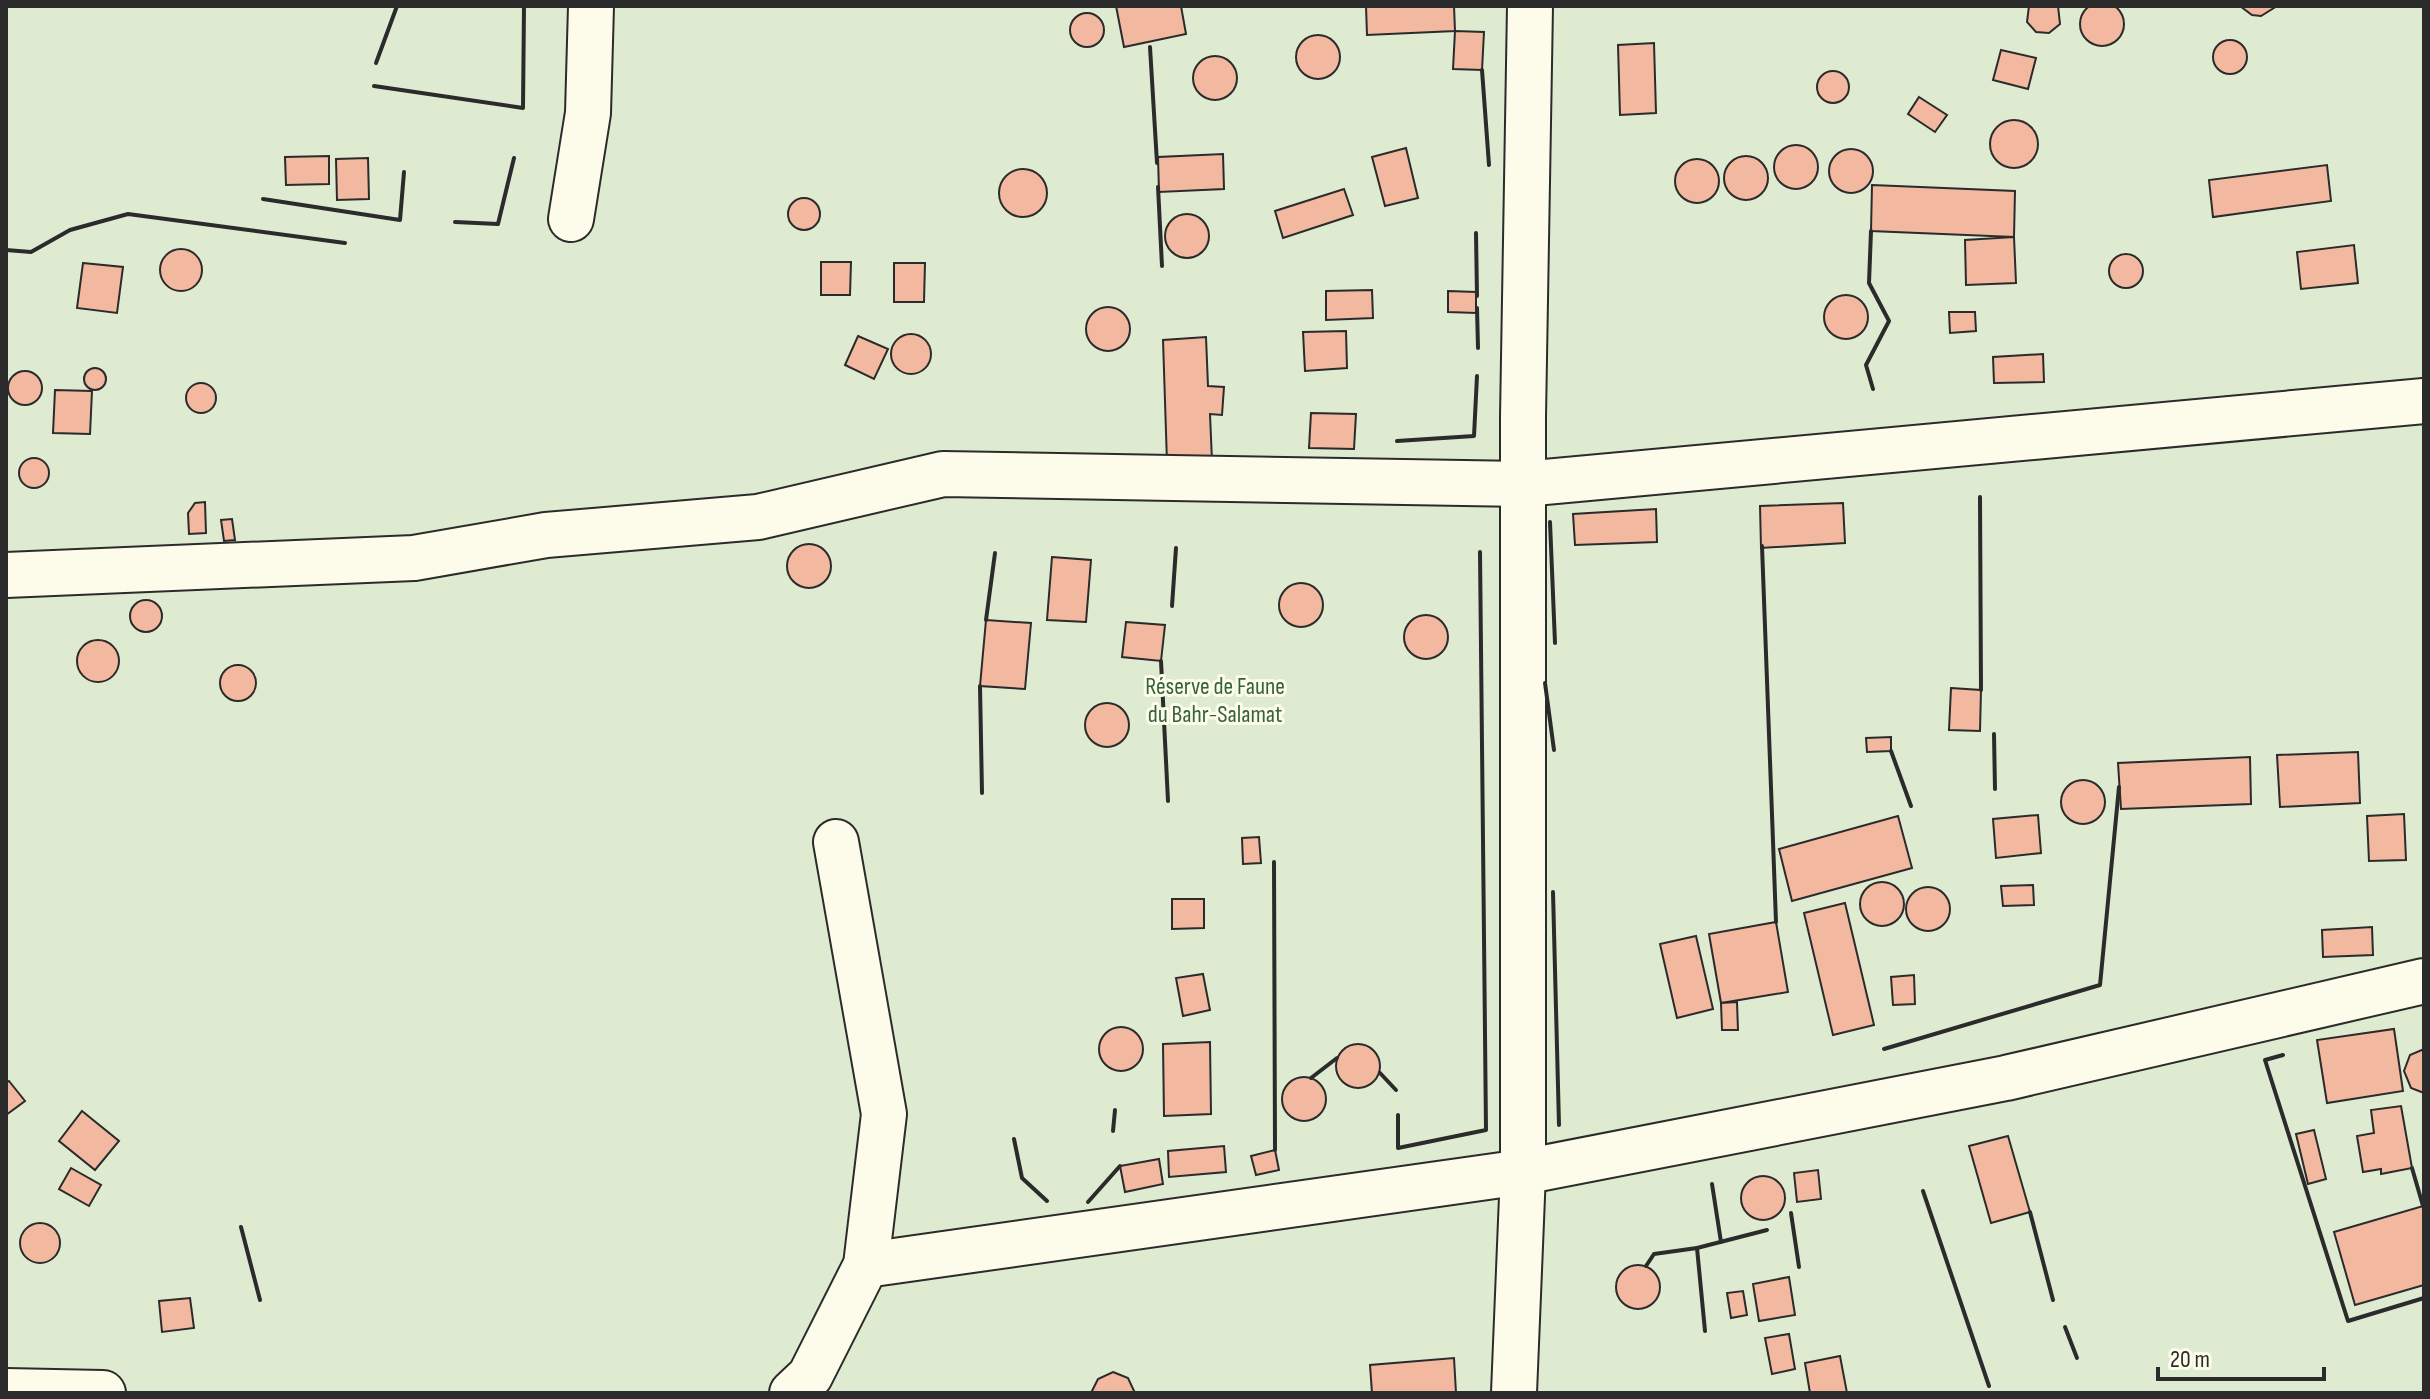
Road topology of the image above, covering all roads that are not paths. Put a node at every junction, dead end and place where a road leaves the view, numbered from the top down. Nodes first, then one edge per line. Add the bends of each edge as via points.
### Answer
1 (591, 6) edge
2 (1530, 6) edge
3 (571, 219) dead end
4 (2424, 401) edge
5 (1523, 484) junction
6 (6, 575) edge
7 (836, 842) dead end
8 (2424, 981) edge
9 (1523, 1172) junction
10 (866, 1265) junction
11 (6, 1391) edge
12 (103, 1393) edge
13 (792, 1393) edge
14 (1514, 1393) edge

1 - 3 street via 588,113
2 - 5 street
4 - 5 street
5 - 6 street via 943,474 758,517 546,535 414,558
5 - 9 street
7 - 10 street via 884,1114
8 - 9 street via 2006,1078
9 - 10 street
9 - 14 street
10 - 13 street via 810,1376
11 - 12 street

